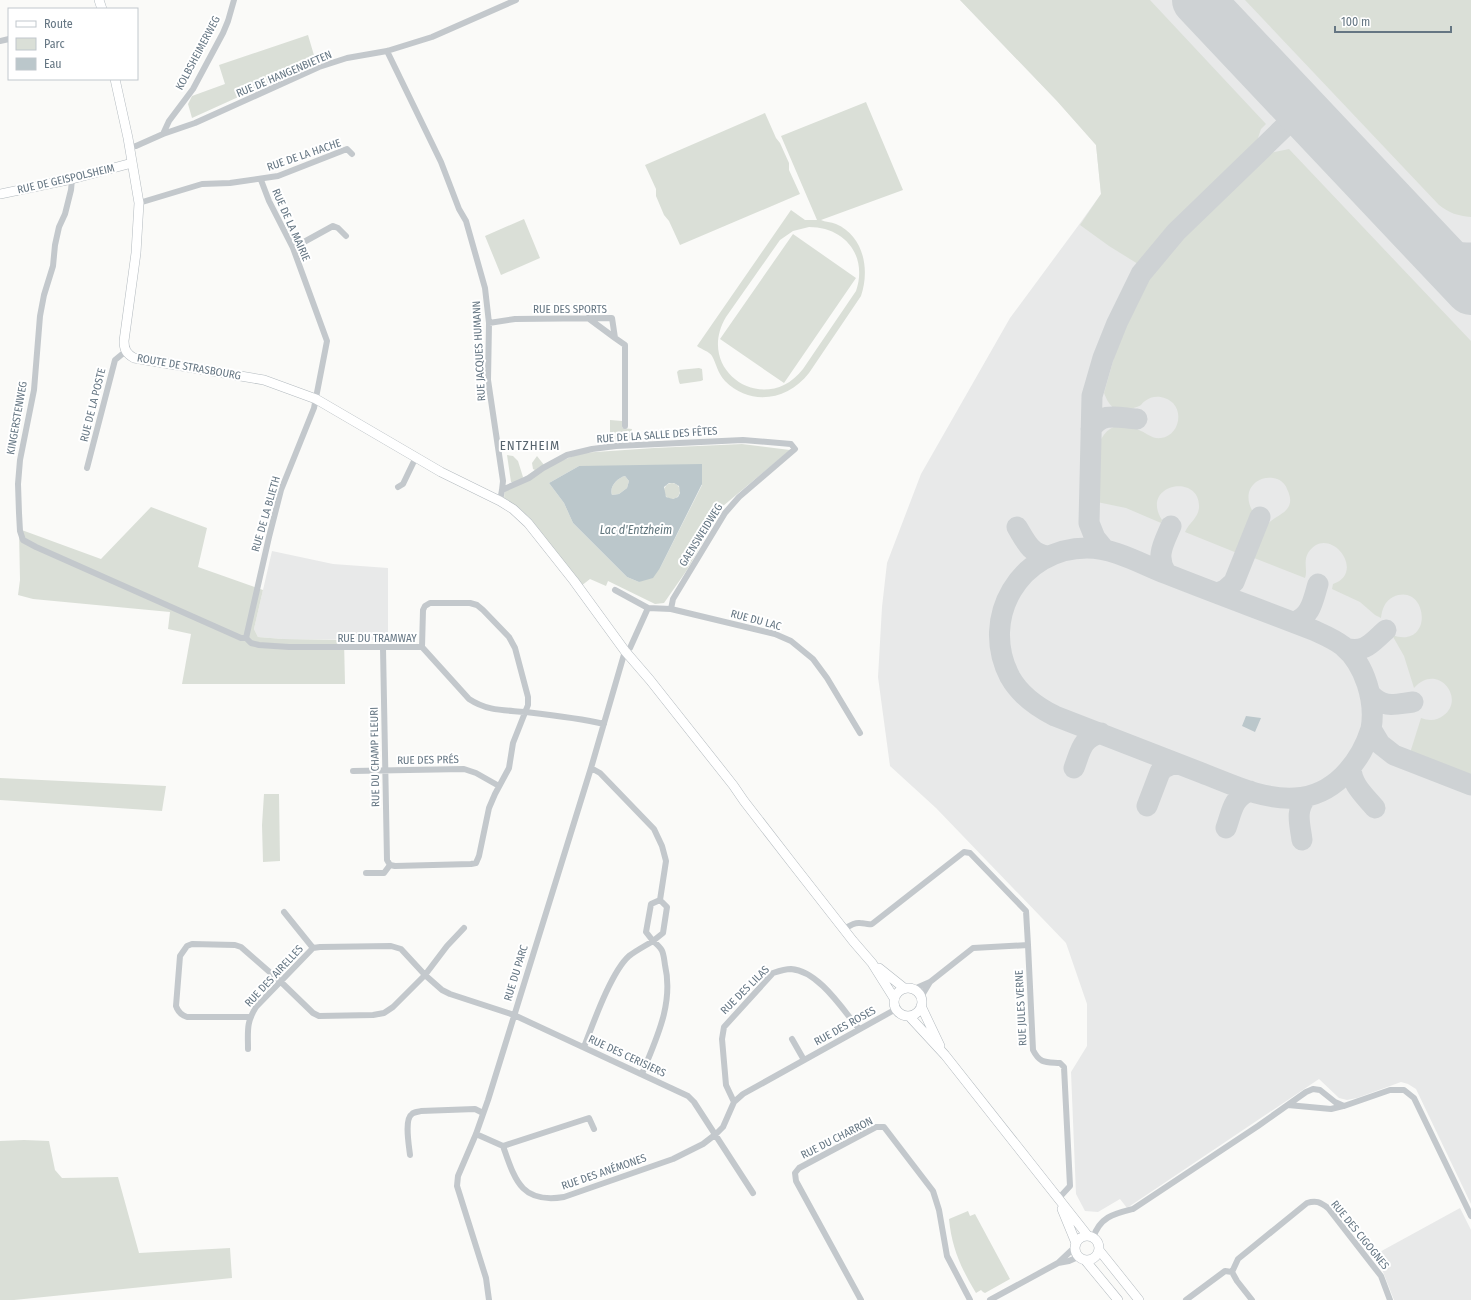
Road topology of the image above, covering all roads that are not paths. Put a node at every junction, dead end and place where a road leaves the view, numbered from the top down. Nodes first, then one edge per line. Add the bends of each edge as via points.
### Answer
1 (234, 0) edge
2 (516, 0) edge
3 (386, 51) junction
4 (115, 80) edge
5 (163, 134) junction
6 (130, 147) junction
7 (352, 154) dead end
8 (132, 163) junction
9 (72, 179) junction
10 (261, 180) junction
11 (0, 194) edge
12 (139, 204) junction
13 (346, 236) dead end
14 (293, 248) junction
15 (588, 318) junction
16 (489, 323) junction
17 (615, 338) junction
18 (126, 351) junction
19 (316, 399) junction
20 (625, 426) dead end
21 (795, 449) joint
22 (416, 457) junction
23 (87, 468) dead end
24 (398, 487) dead end
25 (502, 490) junction
26 (500, 501) junction
27 (615, 590) dead end
28 (648, 608) junction
29 (671, 609) junction
30 (246, 638) junction
31 (422, 647) junction
32 (383, 648) junction
33 (625, 651) junction
34 (525, 712) junction
35 (604, 724) junction
36 (860, 734) dead end
37 (591, 768) junction
38 (353, 771) dead end
39 (385, 771) junction
40 (499, 786) junction
41 (390, 865) junction
42 (366, 874) dead end
43 (660, 900) junction
44 (284, 912) dead end
45 (464, 928) dead end
46 (844, 929) junction
47 (653, 941) junction
48 (1028, 945) junction
49 (313, 948) junction
50 (872, 963) junction
51 (425, 975) junction
52 (281, 982) junction
53 (930, 982) junction
54 (904, 988) junction
55 (914, 989) junction
56 (894, 998) junction
57 (921, 1002) junction
58 (896, 1009) junction
59 (514, 1015) junction
60 (909, 1016) junction
61 (250, 1018) junction
62 (859, 1029) junction
63 (792, 1039) dead end
64 (584, 1047) junction
65 (248, 1049) dead end
66 (945, 1055) junction
67 (804, 1060) junction
68 (642, 1074) junction
69 (734, 1102) junction
70 (1288, 1105) junction
71 (1344, 1106) junction
72 (483, 1113) junction
73 (594, 1129) dead end
74 (476, 1134) junction
75 (716, 1134) junction
76 (504, 1146) junction
77 (410, 1155) dead end
78 (753, 1193) dead end
79 (1058, 1199) junction
80 (1471, 1216) edge
81 (1090, 1237) junction
82 (1075, 1245) junction
83 (1099, 1250) junction
84 (1082, 1259) junction
85 (1058, 1263) junction
86 (1232, 1272) junction
87 (489, 1300) edge
88 (861, 1300) edge
89 (970, 1300) edge
90 (990, 1300) edge
91 (1118, 1300) edge
92 (1139, 1300) edge
93 (1186, 1300) edge
94 (1252, 1300) edge
95 (1390, 1300) edge

1 - 5 street, KOLBSHEIMERWEG via 223,33 193,89 169,121
2 - 3 street, RUE DE HANGENBIETEN via 432,37
3 - 5 street, RUE DE HANGENBIETEN via 347,58 319,67 195,123
3 - 16 street, RUE JACQUES HUMANN via 441,162 466,221 485,288
4 - 6 main road, ROUTE DE STRASBOURG
5 - 6 street, RUE DE HANGENBIETEN
6 - 8 main road, ROUTE DE STRASBOURG
7 - 10 street, RUE DE LA HACHE via 347,149 278,176
8 - 9 main road, RUE DE GEISPOLSHEIM
8 - 12 main road, ROUTE DE STRASBOURG
9 - 11 main road, RUE DE GEISPOLSHEIM
9 - 30 street, KINGERSTENWEG via 65,214 54,245 53,266 40,316 34,390 20,460 19,513 23,540 241,638
10 - 12 street, RUE DE LA MAIRIE via 202,184
10 - 14 street, RUE DE LA MAIRIE
12 - 18 main road, ROUTE DE STRASBOURG via 136,253 124,341
13 - 14 street via 333,226
14 - 19 street, RUE DE LA MAIRIE via 327,341
15 - 16 street, RUE DES SPORTS via 515,319
15 - 17 street
15 - 17 street, RUE DES SPORTS via 612,318
16 - 25 street, RUE JACQUES HUMANN via 488,380 503,481
17 - 20 street, RUE DES SPORTS via 625,345
18 - 19 main road, ROUTE DE STRASBOURG via 134,358 175,362 264,380
18 - 23 street, RUE DE LA POSTE via 115,360
19 - 22 main road, ROUTE DE STRASBOURG
19 - 30 street, RUE DE LA BLIETH via 281,490
21 - 25 street, RUE DE LA SALLE DES FÊTES via 791,444 743,440 592,449 568,455 529,478
21 - 29 street, GAENSWEIDWEG via 739,497 725,513 673,599
22 - 24 street via 403,484
22 - 26 main road, ROUTE DE STRASBOURG
25 - 26 street, RUE JACQUES HUMANN
26 - 33 main road, ROUTE DE STRASBOURG via 528,523
27 - 28 street, RUE DU LAC
28 - 29 street, RUE DU LAC
28 - 33 street via 630,648
29 - 36 street, RUE DU LAC via 775,634 790,641 813,658
30 - 32 street, RUE DU TRAMWAY via 251,643 281,647
31 - 32 street, RUE DU TRAMWAY
31 - 34 street, RUE DU TRAMWAY via 469,699 478,705 489,709
31 - 34 street via 425,606 430,603 477,605 509,637 515,648 528,697
32 - 39 street, RUE DU CHAMP FLEURI
33 - 35 street, RUE DU PARC
33 - 46 main road, ROUTE DE STRASBOURG via 734,785
34 - 35 street, RUE DU TRAMWAY
34 - 40 street via 513,743 509,768
35 - 37 street, RUE DU PARC
37 - 43 street via 600,773 654,829 666,861
37 - 59 street, RUE DU PARC
38 - 39 street, RUE DES PRÉS
39 - 40 street, RUE DES PRÉS via 464,769
39 - 41 street, RUE DU CHAMP FLEURI via 387,860
40 - 41 street via 489,808 476,863
41 - 42 street via 384,873
43 - 47 street via 666,907 663,933
43 - 47 street via 651,904 646,932
44 - 49 street
45 - 51 street
46 - 48 street via 854,923 872,924 964,852 970,852 1026,911
46 - 50 main road, ROUTE DE STRASBOURG
47 - 64 street via 628,957 613,978
47 - 68 street via 662,949 667,970 668,993 661,1029
48 - 53 street via 973,948
48 - 79 street, RUE JULES VERNE via 1033,1050 1036,1057 1042,1061 1060,1063 1064,1067 1070,1186
49 - 51 street, RUE DES AIRELLES via 391,946 401,949
49 - 52 street, RUE DES AIRELLES
50 - 54 main road
50 - 56 main road
51 - 52 street via 393,1007 384,1013 374,1015 319,1016
51 - 59 street, RUE DES AIRELLES via 450,994
52 - 61 street, RUE DES AIRELLES via 256,1007
52 - 61 street via 241,947 192,944 187,946 180,956 176,1006 182,1015
53 - 55 street
53 - 57 street
54 - 55 main road
54 - 56 main road via 896,993
55 - 57 main road
56 - 58 main road
57 - 60 main road via 917,1013
57 - 66 main road
58 - 60 main road via 901,1014
58 - 62 street, RUE DES ROSES
59 - 64 street, RUE DES CERISIERS
59 - 72 street, RUE DU PARC
60 - 66 main road
61 - 65 street, RUE DES AIRELLES
62 - 67 street, RUE DES ROSES
62 - 69 street, RUE DES LILAS via 819,982 792,969 773,973 724,1027 722,1039 726,1085
63 - 67 street
64 - 68 street, RUE DES CERISIERS
66 - 79 main road
67 - 69 street, RUE DES ROSES via 743,1094
68 - 75 street, RUE DES CERISIERS via 688,1096
69 - 75 street, RUE DES ROSES via 723,1126
70 - 71 street via 1331,1109
70 - 71 street via 1313,1089 1320,1090
70 - 81 street via 1133,1209 1114,1214 1101,1222
71 - 80 street via 1390,1090 1404,1090 1414,1098
72 - 74 street, RUE DU PARC
72 - 77 street via 475,1109 412,1113 408,1118
73 - 76 street via 589,1118
74 - 76 street
74 - 87 street, RUE DU PARC via 458,1176 457,1186 486,1278
75 - 76 street, RUE DES ANÉMONES via 703,1144 673,1159 564,1197 551,1199 539,1197 525,1190 514,1177
75 - 78 street, RUE DES CERISIERS
79 - 81 main road
79 - 82 main road
81 - 82 main road via 1081,1238
81 - 83 main road via 1098,1243
82 - 84 main road via 1075,1251
82 - 85 street
83 - 84 main road via 1096,1257
83 - 92 main road
84 - 85 street
84 - 91 main road
85 - 90 street
86 - 93 street via 1225,1271
86 - 94 street
86 - 95 street, RUE DES CIGOGNES via 1238,1260 1307,1203 1317,1201 1328,1208 1381,1276
88 - 89 street, RUE DU CHARRON via 796,1181 795,1173 799,1168 876,1127 884,1127 933,1191 947,1256

